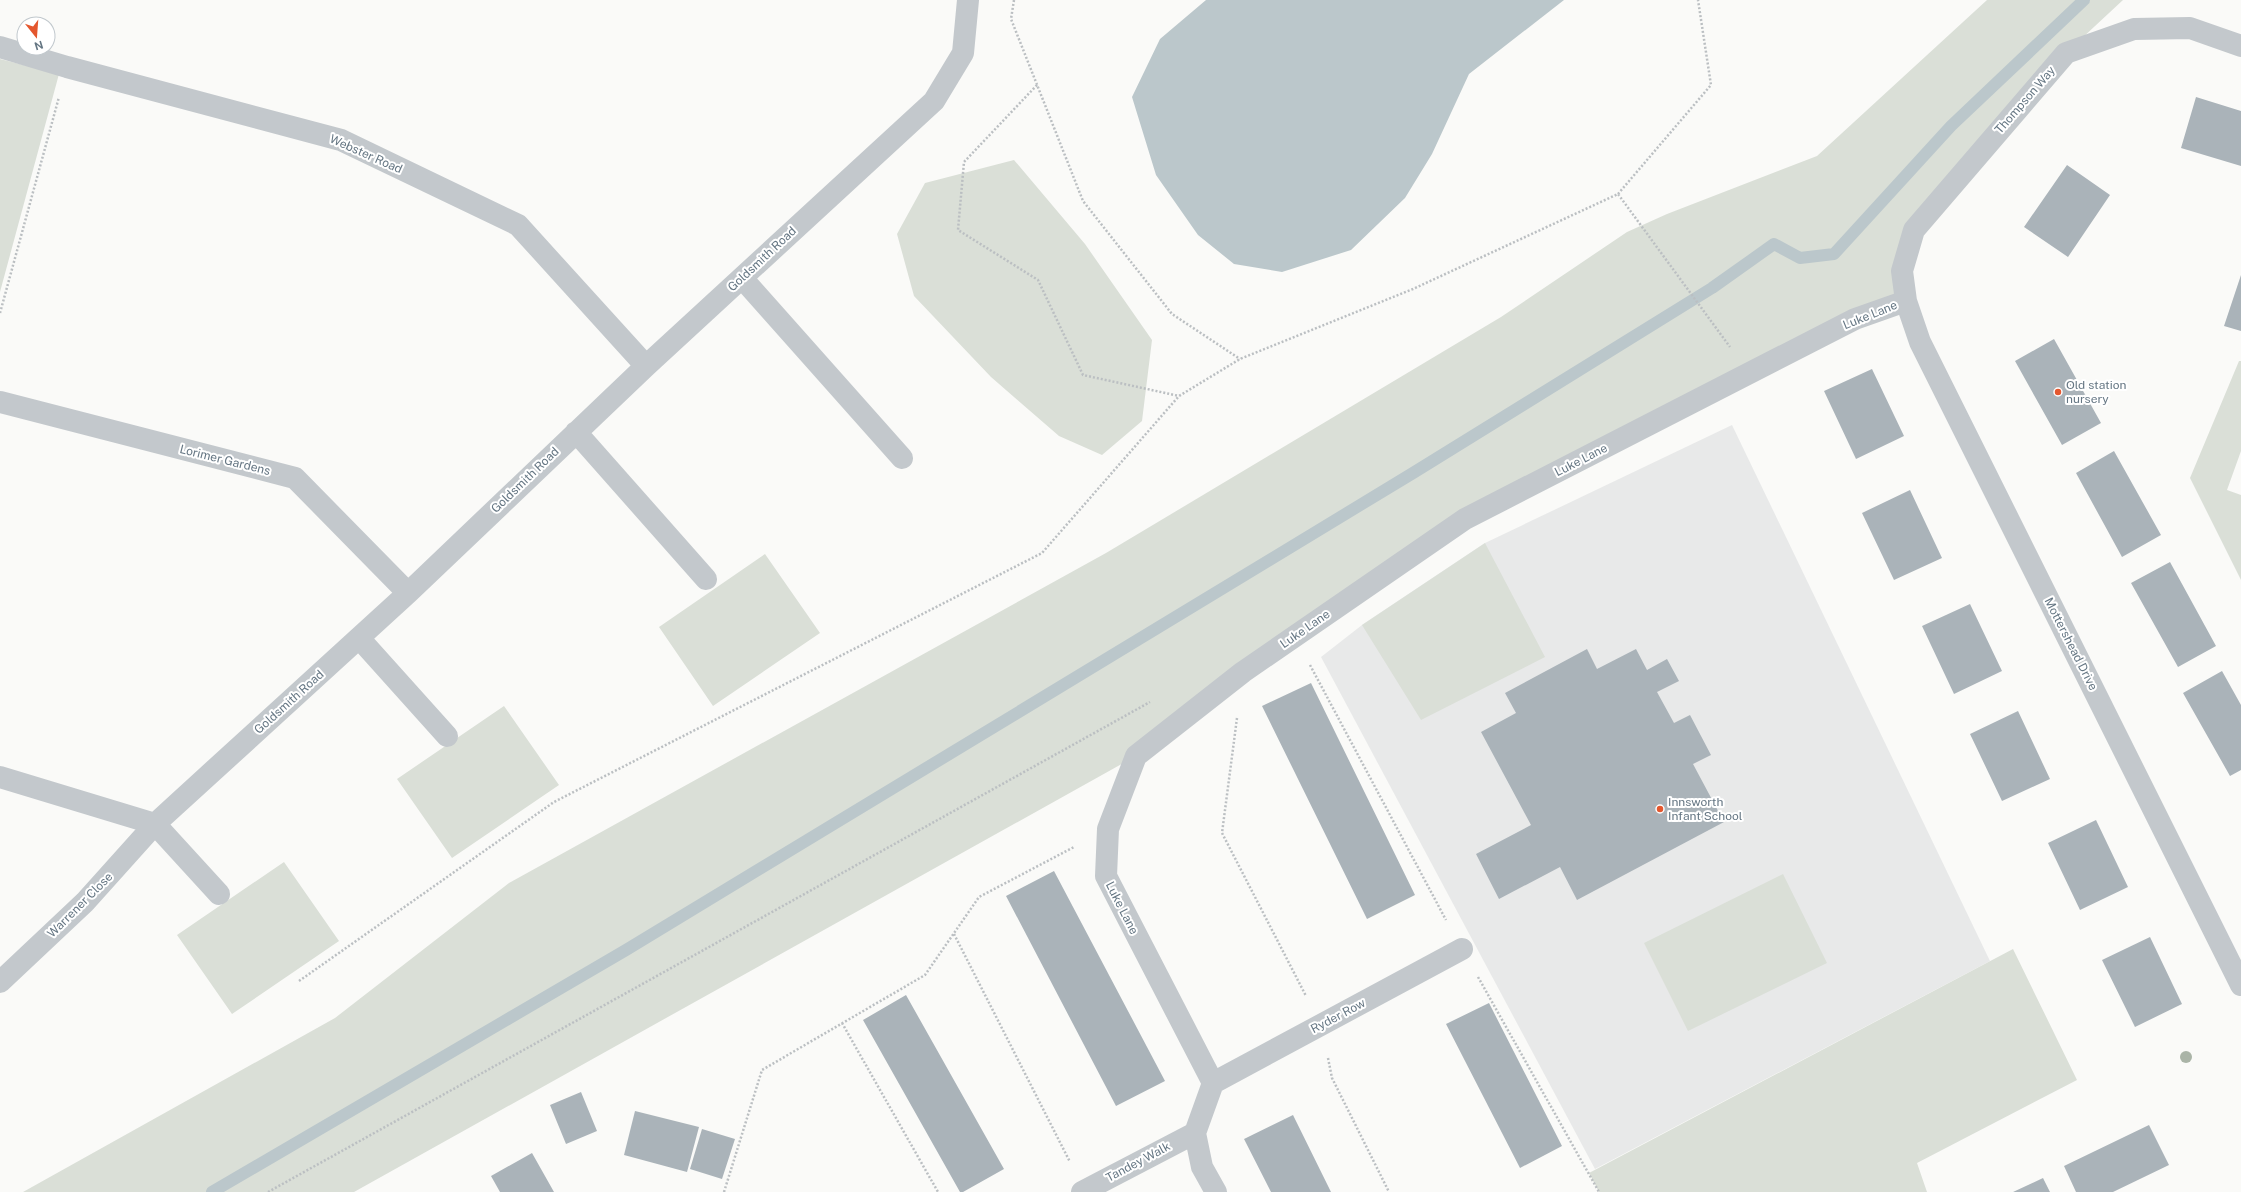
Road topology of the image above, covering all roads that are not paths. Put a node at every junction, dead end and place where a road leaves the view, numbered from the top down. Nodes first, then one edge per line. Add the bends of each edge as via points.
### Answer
1 (968, 0) edge
2 (2241, 46) edge
3 (0, 47) edge
4 (742, 278) junction
5 (1906, 300) junction
6 (646, 366) junction
7 (0, 402) edge
8 (576, 432) junction
9 (902, 458) dead end
10 (706, 579) dead end
11 (408, 593) junction
12 (359, 638) junction
13 (446, 736) dead end
14 (0, 777) edge
15 (155, 824) junction
16 (219, 894) dead end
17 (1462, 949) road end
18 (0, 982) edge
19 (2241, 985) edge
20 (1213, 1083) junction
21 (1195, 1133) junction
22 (1083, 1191) edge
23 (1216, 1192) edge

1 - 4 street, Goldsmith Road via 963,53 934,101
2 - 5 street, Thompson Way via 2190,28 2134,29 2066,53 1914,230 1902,271
3 - 6 street, Webster Road via 341,140 518,225
4 - 6 street, Goldsmith Road
4 - 9 street
5 - 19 street, Mottershead Drive via 1920,342
5 - 20 street, Luke Lane via 1855,319 1464,519 1243,672 1136,756 1108,829 1106,876
6 - 8 street, Goldsmith Road
7 - 11 street, Lorimer Gardens via 295,478
8 - 10 street
8 - 11 street, Goldsmith Road
11 - 12 street, Goldsmith Road
12 - 13 street
12 - 15 street, Goldsmith Road
14 - 15 street
15 - 16 street
15 - 18 street, Warrener Close via 85,902
17 - 20 street, Ryder Row
20 - 21 street
21 - 22 street, Tandey Walk
21 - 23 street via 1202,1167

